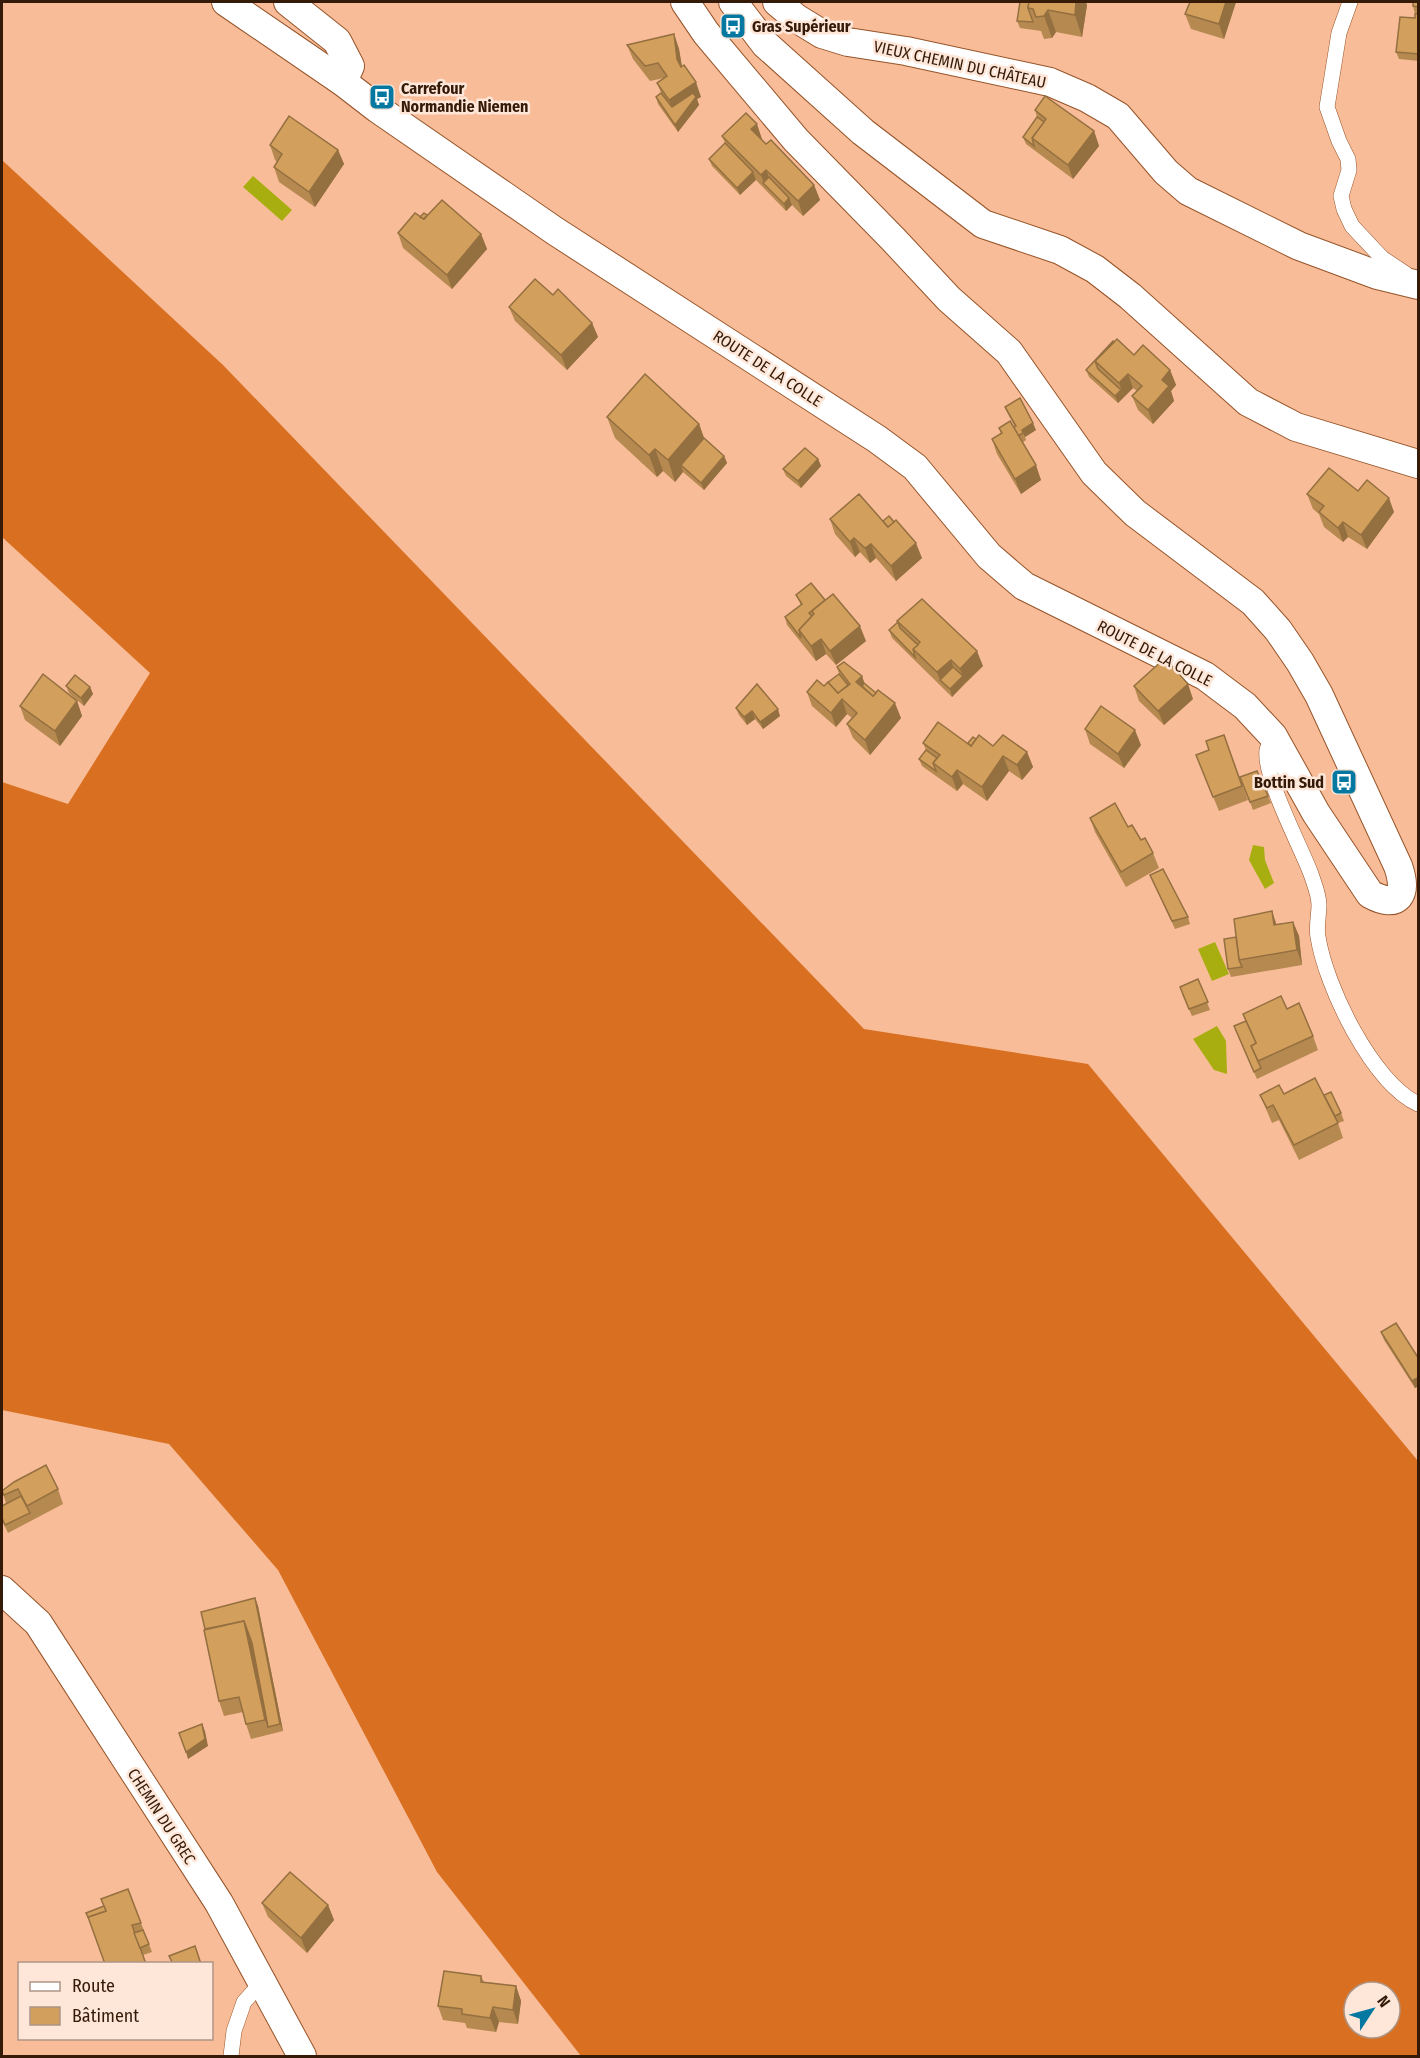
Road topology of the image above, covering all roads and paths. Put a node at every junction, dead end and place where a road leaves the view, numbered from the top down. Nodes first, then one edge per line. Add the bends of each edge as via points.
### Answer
1 (226, 2) edge
2 (288, 2) edge
3 (685, 2) edge
4 (733, 2) edge
5 (777, 2) edge
6 (1350, 2) edge
7 (343, 82) junction
8 (1419, 283) edge
9 (1419, 464) edge
10 (1273, 736) junction
11 (1419, 1104) edge
12 (2, 1590) edge
13 (262, 1982) junction
14 (231, 2056) edge
15 (302, 2056) edge

1 - 7 street, ROUTE DE LA COLLE
2 - 7 street via 338,41 350,66
3 - 10 street, ROUTE DE LA COLLE via 706,33 796,140 949,299 1009,352 1094,473 1135,513 1253,602 1278,630 1319,695 1398,866 1403,889 1397,898 1390,902 1370,894 1316,813
4 - 9 street via 765,44 863,132 983,224 1060,250 1095,269 1248,402 1296,427
5 - 8 street, VIEUX CHEMIN DU CHÂTEAU via 822,34 848,42 1050,82 1078,94 1118,116 1166,172 1188,191 1299,246 1377,275
6 - 8 lane via 1339,33 1327,107 1348,159 1349,170 1341,196 1344,209 1352,226 1382,258
7 - 10 street, ROUTE DE LA COLLE via 555,231 915,467 989,556 1024,586 1205,676 1245,706
10 - 11 lane via 1267,760 1319,902 1317,935 1327,972 1345,1016 1372,1059 1405,1098
12 - 13 street, CHEMIN DU GREC via 38,1623 219,1903
13 - 14 lane via 244,2002
13 - 15 street, CHEMIN DU GREC

